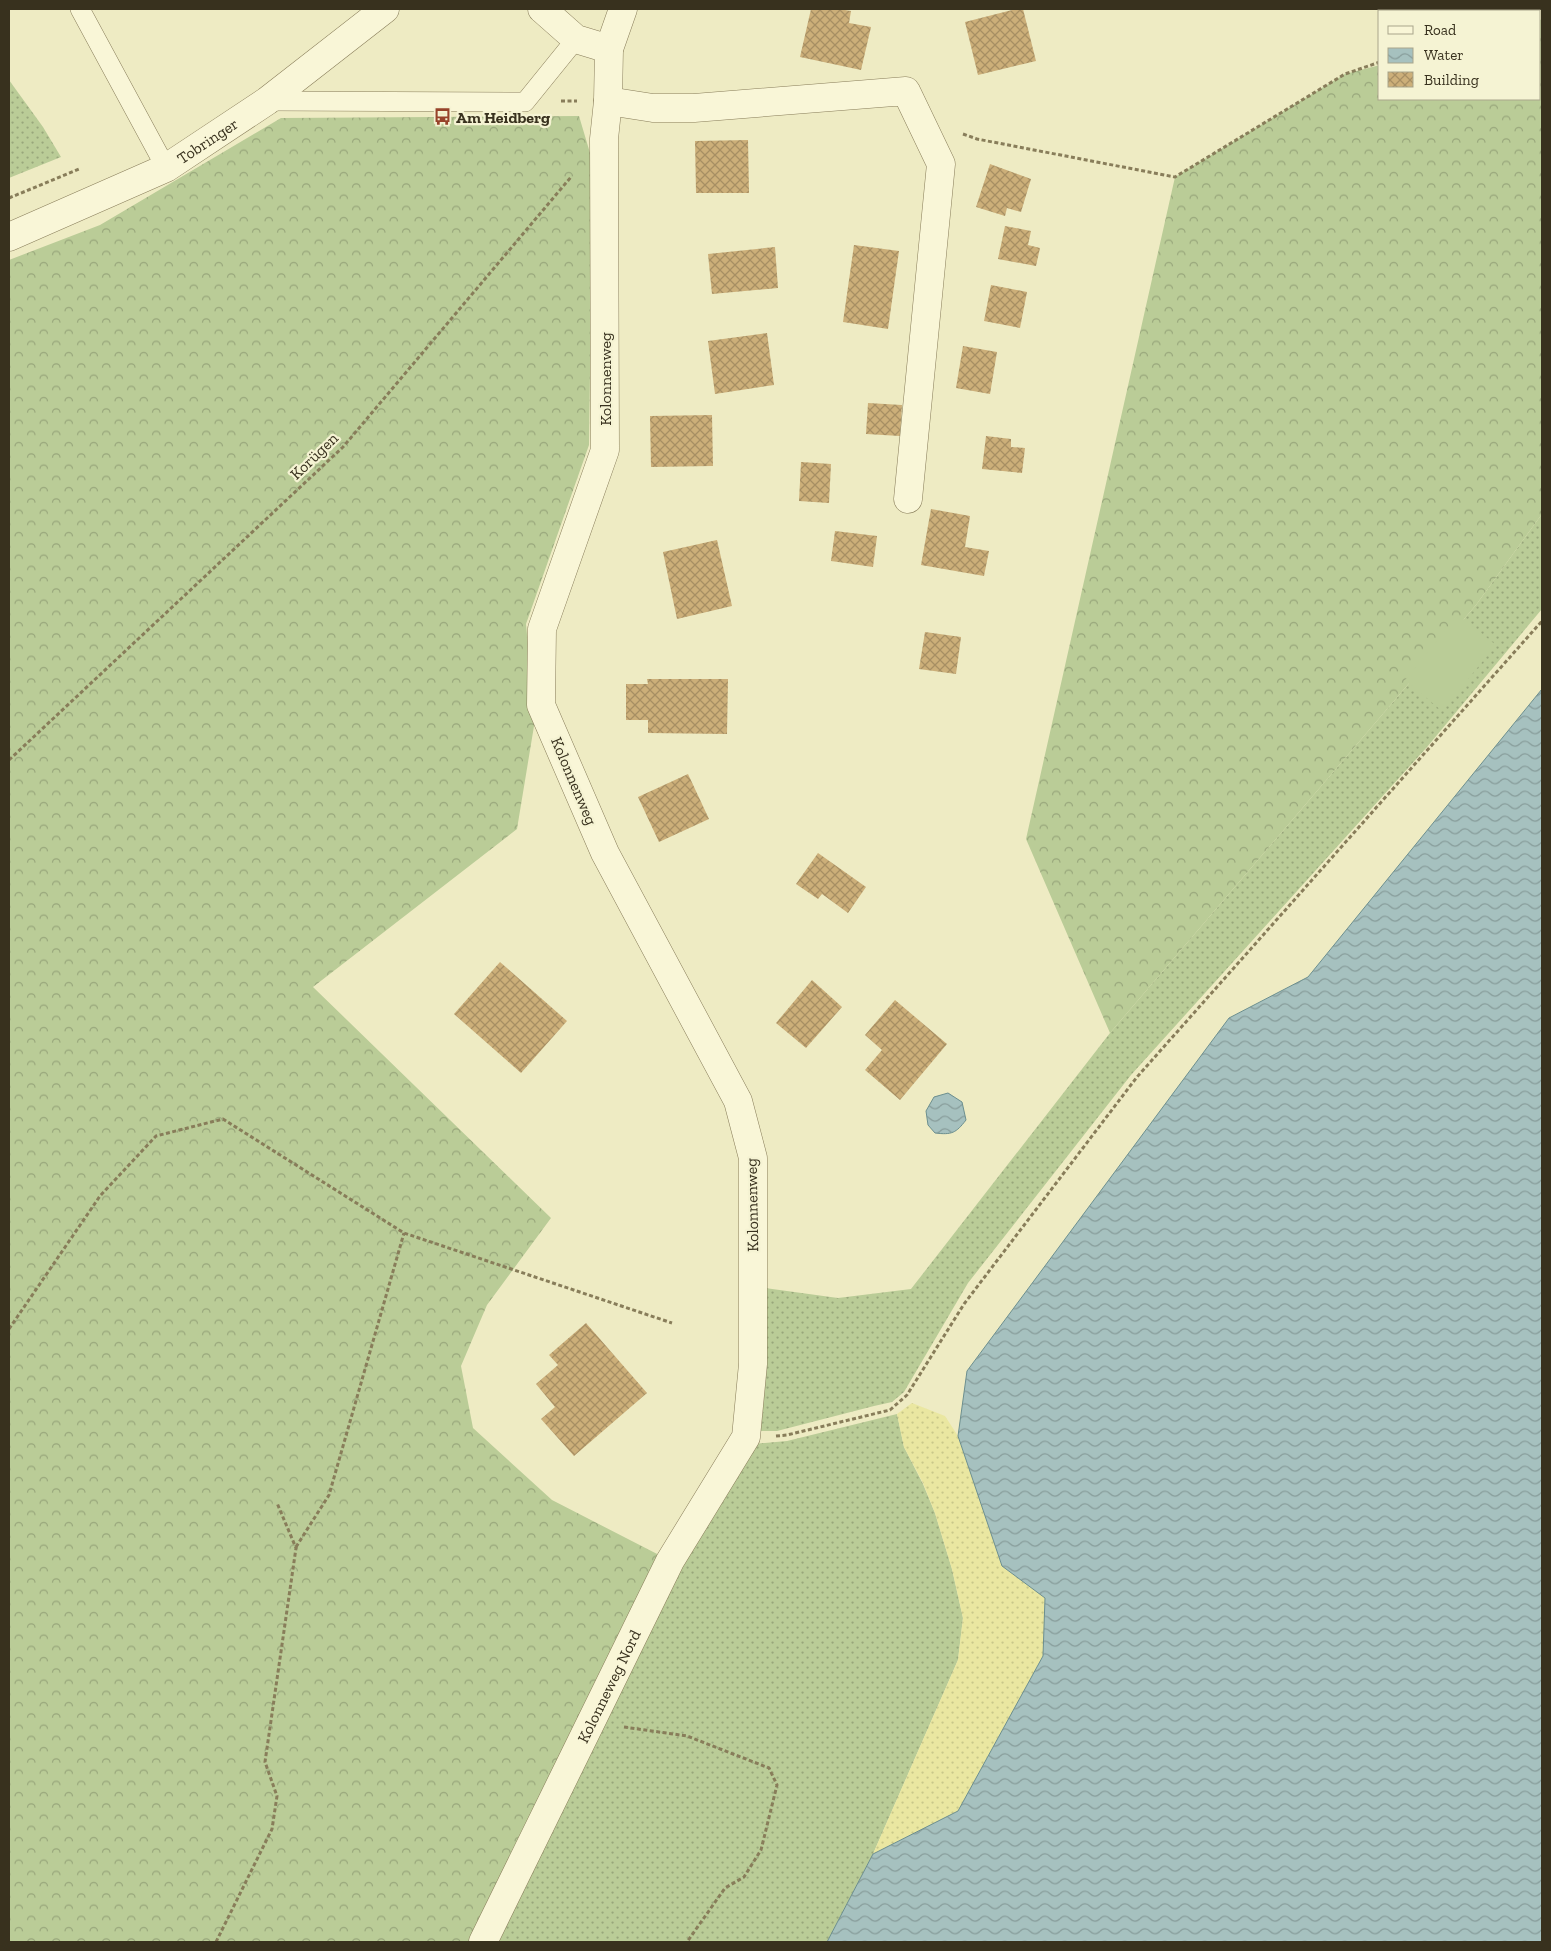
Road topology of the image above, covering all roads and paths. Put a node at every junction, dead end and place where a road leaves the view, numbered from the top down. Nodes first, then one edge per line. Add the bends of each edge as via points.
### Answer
1 (80, 9) edge
2 (385, 9) edge
3 (542, 9) edge
4 (623, 9) edge
5 (576, 39) junction
6 (609, 49) junction
7 (1378, 63) edge
8 (267, 101) junction
9 (608, 101) junction
10 (525, 102) junction
11 (956, 132) dead end
12 (166, 168) junction
13 (80, 169) dead end
14 (572, 176) dead end
15 (9, 198) edge
16 (9, 237) edge
17 (908, 499) dead end
18 (1542, 621) edge
19 (9, 760) edge
20 (404, 1233) junction
21 (672, 1323) dead end
22 (9, 1329) edge
23 (746, 1438) junction
24 (277, 1503) dead end
25 (296, 1548) junction
26 (595, 1717) junction
27 (216, 1942) edge
28 (483, 1942) edge
29 (687, 1942) edge

1 - 12 lane
2 - 8 street, Tobringer
3 - 5 street
4 - 6 street, Kolonnenweg
5 - 6 street
5 - 10 lane
6 - 9 street, Kolonnenweg
7 - 11 path via 1345,74 1175,177 977,139
8 - 10 lane
8 - 12 street, Tobringer
9 - 10 path
9 - 17 street via 653,108 694,108 906,91 941,164
9 - 23 street, Kolonnenweg via 604,138 605,450 542,629 541,705 605,853 738,1101 752,1158 753,1364
12 - 16 street, Tobringer
13 - 15 path
14 - 19 path, Korügen via 343,447
18 - 23 path via 1137,1077 964,1304 907,1395 890,1410 787,1435
20 - 21 path
20 - 22 path via 223,1119 156,1136 100,1196
20 - 25 path via 328,1495
23 - 26 street, Kolonneweg Nord via 670,1561
24 - 25 path
25 - 27 path via 265,1762 277,1796 272,1829
26 - 28 street, Kolonneweg Nord
26 - 29 path via 629,1729 687,1736 720,1748 769,1768 776,1785 761,1850 744,1877 725,1888

